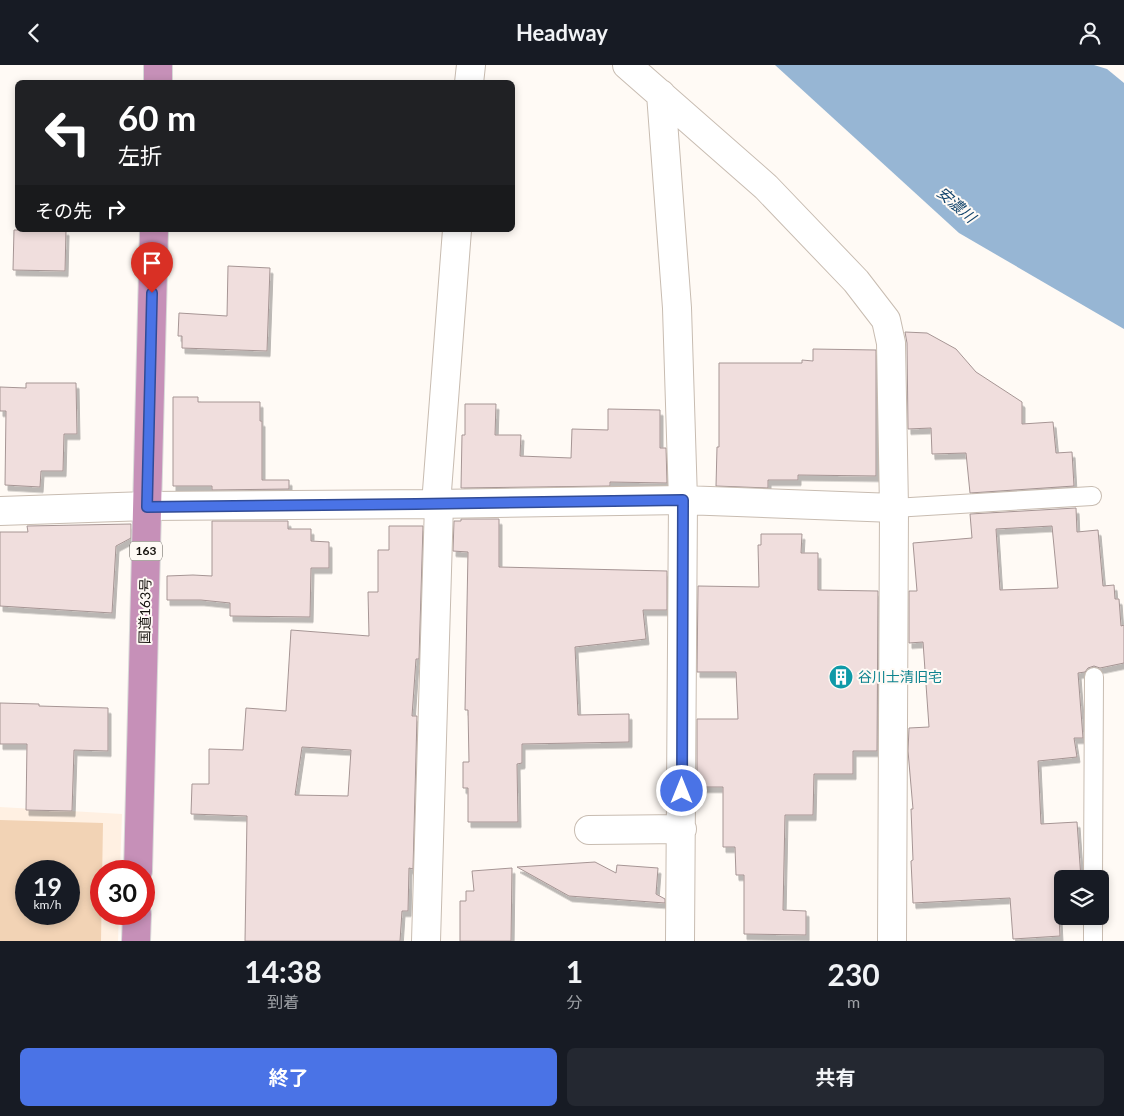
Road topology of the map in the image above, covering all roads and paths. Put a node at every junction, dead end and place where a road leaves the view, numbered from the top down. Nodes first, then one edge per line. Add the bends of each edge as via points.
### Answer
1 (158, 65) edge
2 (471, 65) edge
3 (627, 65) edge
4 (158, 80) edge
5 (469, 80) edge
6 (661, 94) junction
7 (154, 232) edge
8 (458, 232) edge
9 (1092, 496) dead end
10 (683, 500) junction
11 (437, 504) junction
12 (147, 507) junction
13 (894, 508) junction
14 (0, 511) edge
15 (1094, 677) dead end
16 (682, 829) junction
17 (589, 830) dead end
18 (138, 860) edge
19 (1093, 870) edge
20 (137, 925) edge
21 (1093, 925) edge
22 (136, 941) edge
23 (426, 941) edge
24 (680, 941) edge
25 (892, 941) edge
26 (1093, 941) edge

1 - 4 highway
2 - 5 street
3 - 6 street
6 - 10 street via 677,308
6 - 13 street via 766,187 856,281 886,321 891,343
7 - 12 highway, 国道163号 / 163
8 - 11 street
9 - 13 lane
10 - 11 street
10 - 13 street
10 - 16 street
11 - 12 street
11 - 23 street
12 - 14 street
12 - 18 highway, 国道163号 / 163
13 - 25 street
15 - 19 lane
16 - 17 street
16 - 24 street
20 - 22 highway
21 - 26 lane

